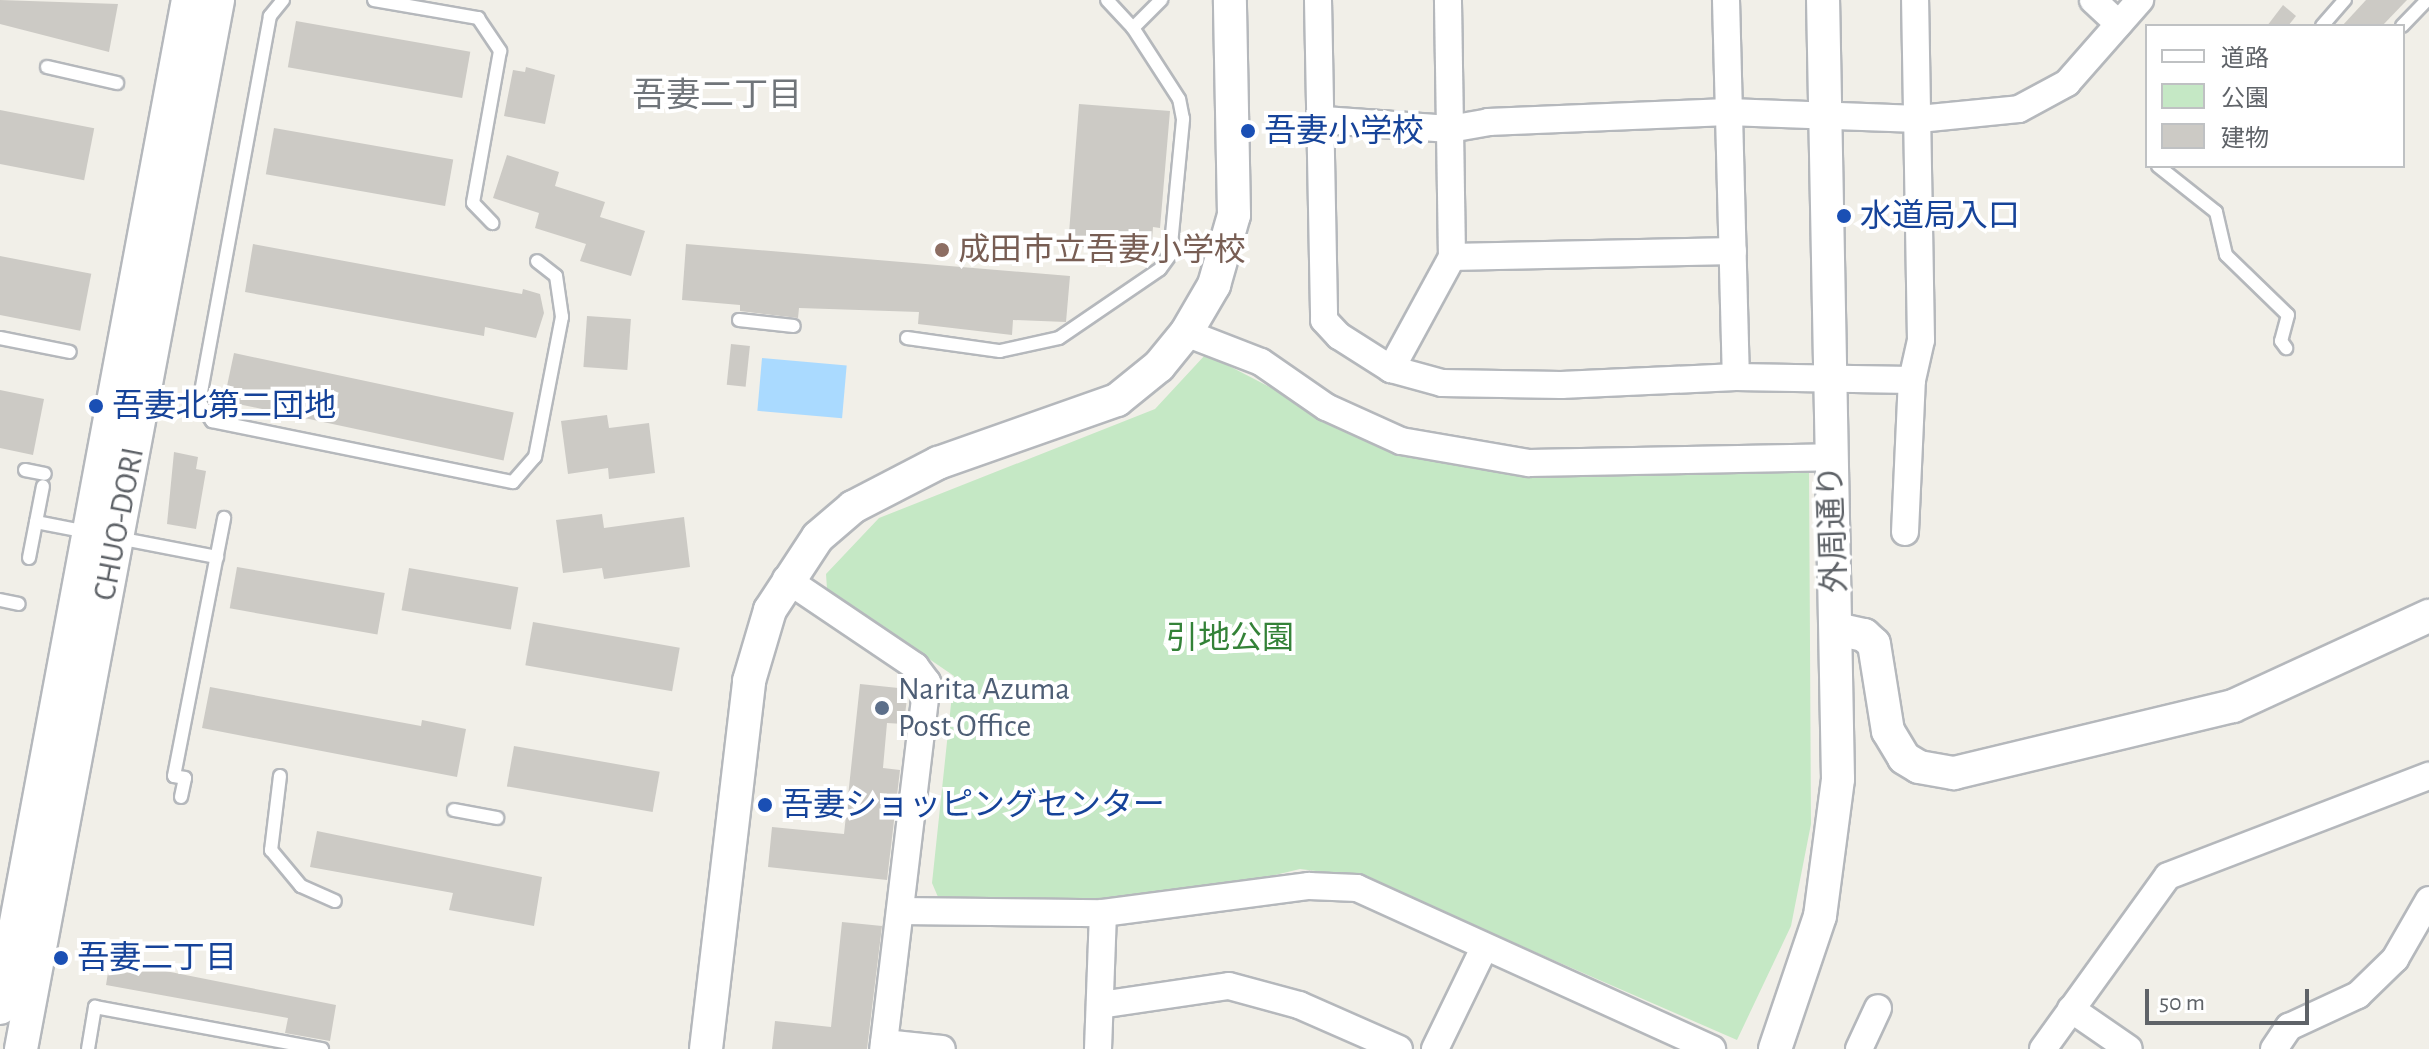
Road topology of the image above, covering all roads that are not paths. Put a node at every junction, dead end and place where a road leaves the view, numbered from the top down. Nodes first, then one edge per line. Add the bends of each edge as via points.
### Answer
1 (188, 0) edge
2 (218, 0) edge
3 (283, 0) edge
4 (374, 0) edge
5 (1107, 0) edge
6 (1161, 0) edge
7 (1230, 0) edge
8 (1318, 0) edge
9 (1448, 0) edge
10 (1726, 0) edge
11 (1823, 0) edge
12 (1915, 0) edge
13 (2093, 0) edge
14 (2140, 0) edge
15 (2345, 0) edge
16 (2427, 0) edge
17 (2119, 24) junction
18 (2324, 24) edge
19 (2404, 24) edge
20 (1133, 28) junction
21 (47, 67) dead end
22 (117, 83) dead end
23 (1728, 112) junction
24 (1826, 115) junction
25 (1919, 119) junction
26 (1324, 120) junction
27 (1450, 129) junction
28 (2161, 168) edge
29 (492, 223) dead end
30 (1733, 251) junction
31 (1452, 257) junction
32 (537, 261) dead end
33 (739, 320) dead end
34 (794, 326) dead end
35 (1186, 333) junction
36 (0, 338) edge
37 (907, 338) dead end
38 (2286, 348) dead end
39 (70, 352) dead end
40 (1391, 369) junction
41 (1736, 377) junction
42 (1830, 379) junction
43 (1912, 380) junction
44 (1831, 457) junction
45 (25, 470) dead end
46 (224, 518) dead end
47 (36, 522) junction
48 (1905, 532) dead end
49 (102, 535) junction
50 (217, 557) junction
51 (29, 558) dead end
52 (786, 579) junction
53 (0, 600) edge
54 (19, 604) dead end
55 (2429, 616) edge
56 (1836, 629) junction
57 (280, 776) dead end
58 (2429, 776) edge
59 (181, 797) dead end
60 (454, 810) dead end
61 (497, 818) dead end
62 (2429, 900) edge
63 (335, 901) dead end
64 (900, 911) junction
65 (1103, 913) junction
66 (1484, 948) junction
67 (1100, 1005) junction
68 (0, 1008) edge
69 (1878, 1008) dead end
70 (2071, 1009) junction
71 (1659, 1038) edge
72 (884, 1046) edge
73 (21, 1049) edge
74 (88, 1049) edge
75 (322, 1049) edge
76 (706, 1049) edge
77 (942, 1049) edge
78 (1098, 1049) edge
79 (1399, 1049) edge
80 (1435, 1049) edge
81 (1712, 1049) edge
82 (1775, 1049) edge
83 (1859, 1049) edge
84 (2043, 1049) edge
85 (2129, 1049) edge
86 (2274, 1049) edge

1 - 49 street, CHUO-DORI
2 - 49 street, CHUO-DORI
3 - 32 lane via 270,16 199,401 212,421 513,482 535,457 562,317 556,276
4 - 29 lane via 478,18 500,51 473,203
5 - 20 lane
6 - 20 lane
7 - 35 street via 1234,215 1214,285
8 - 26 street
9 - 27 street
10 - 23 street
11 - 24 street, 外周通り
12 - 25 street
13 - 17 street
14 - 17 street
15 - 18 lane
16 - 19 lane
17 - 25 street via 2067,83 2038,103
20 - 37 lane via 1179,99 1183,119 1170,255 1160,269 1059,338 1000,351
21 - 22 lane
23 - 24 street
23 - 27 street via 1488,122
23 - 30 street
24 - 25 street
24 - 42 street, 外周通り
25 - 43 street via 1921,340
26 - 27 street
26 - 40 street via 1324,320 1339,336
27 - 31 street
28 - 38 lane via 2216,212 2226,255 2288,315 2281,341
30 - 31 street
30 - 41 street
31 - 40 street
33 - 34 lane
35 - 44 street via 1261,362 1326,407 1401,441 1529,463
35 - 52 street via 1159,366 1117,400 889,484 818,537
36 - 39 lane
40 - 41 street via 1442,383 1561,385
41 - 42 street
42 - 43 street
42 - 44 street, 外周通り
43 - 48 street
44 - 56 street, 外周通り
45 - 47 lane via 44,480
46 - 50 lane
47 - 49 lane
47 - 51 lane
49 - 50 lane
49 - 68 street, CHUO-DORI
49 - 73 street, CHUO-DORI
50 - 59 lane via 174,776 185,778
52 - 64 street via 915,666 927,682
52 - 76 street via 758,640 749,681
53 - 54 lane
55 - 56 street via 2233,706 1954,773 1919,767 1904,758 1888,731 1874,644 1864,635
56 - 82 street, 外周通り via 1838,779 1833,843 1812,946
57 - 63 lane via 271,850 301,886
58 - 70 street via 2168,876
60 - 61 lane
62 - 86 street via 2395,959 2368,986 2289,1027
64 - 65 street
64 - 72 street
65 - 66 street via 1309,886 1357,888
65 - 67 street
66 - 71 street
66 - 80 street
67 - 78 street
67 - 79 street via 1229,986 1299,1005
69 - 83 street
70 - 84 street
70 - 85 street
71 - 81 street
72 - 77 street
74 - 75 lane via 95,1007

